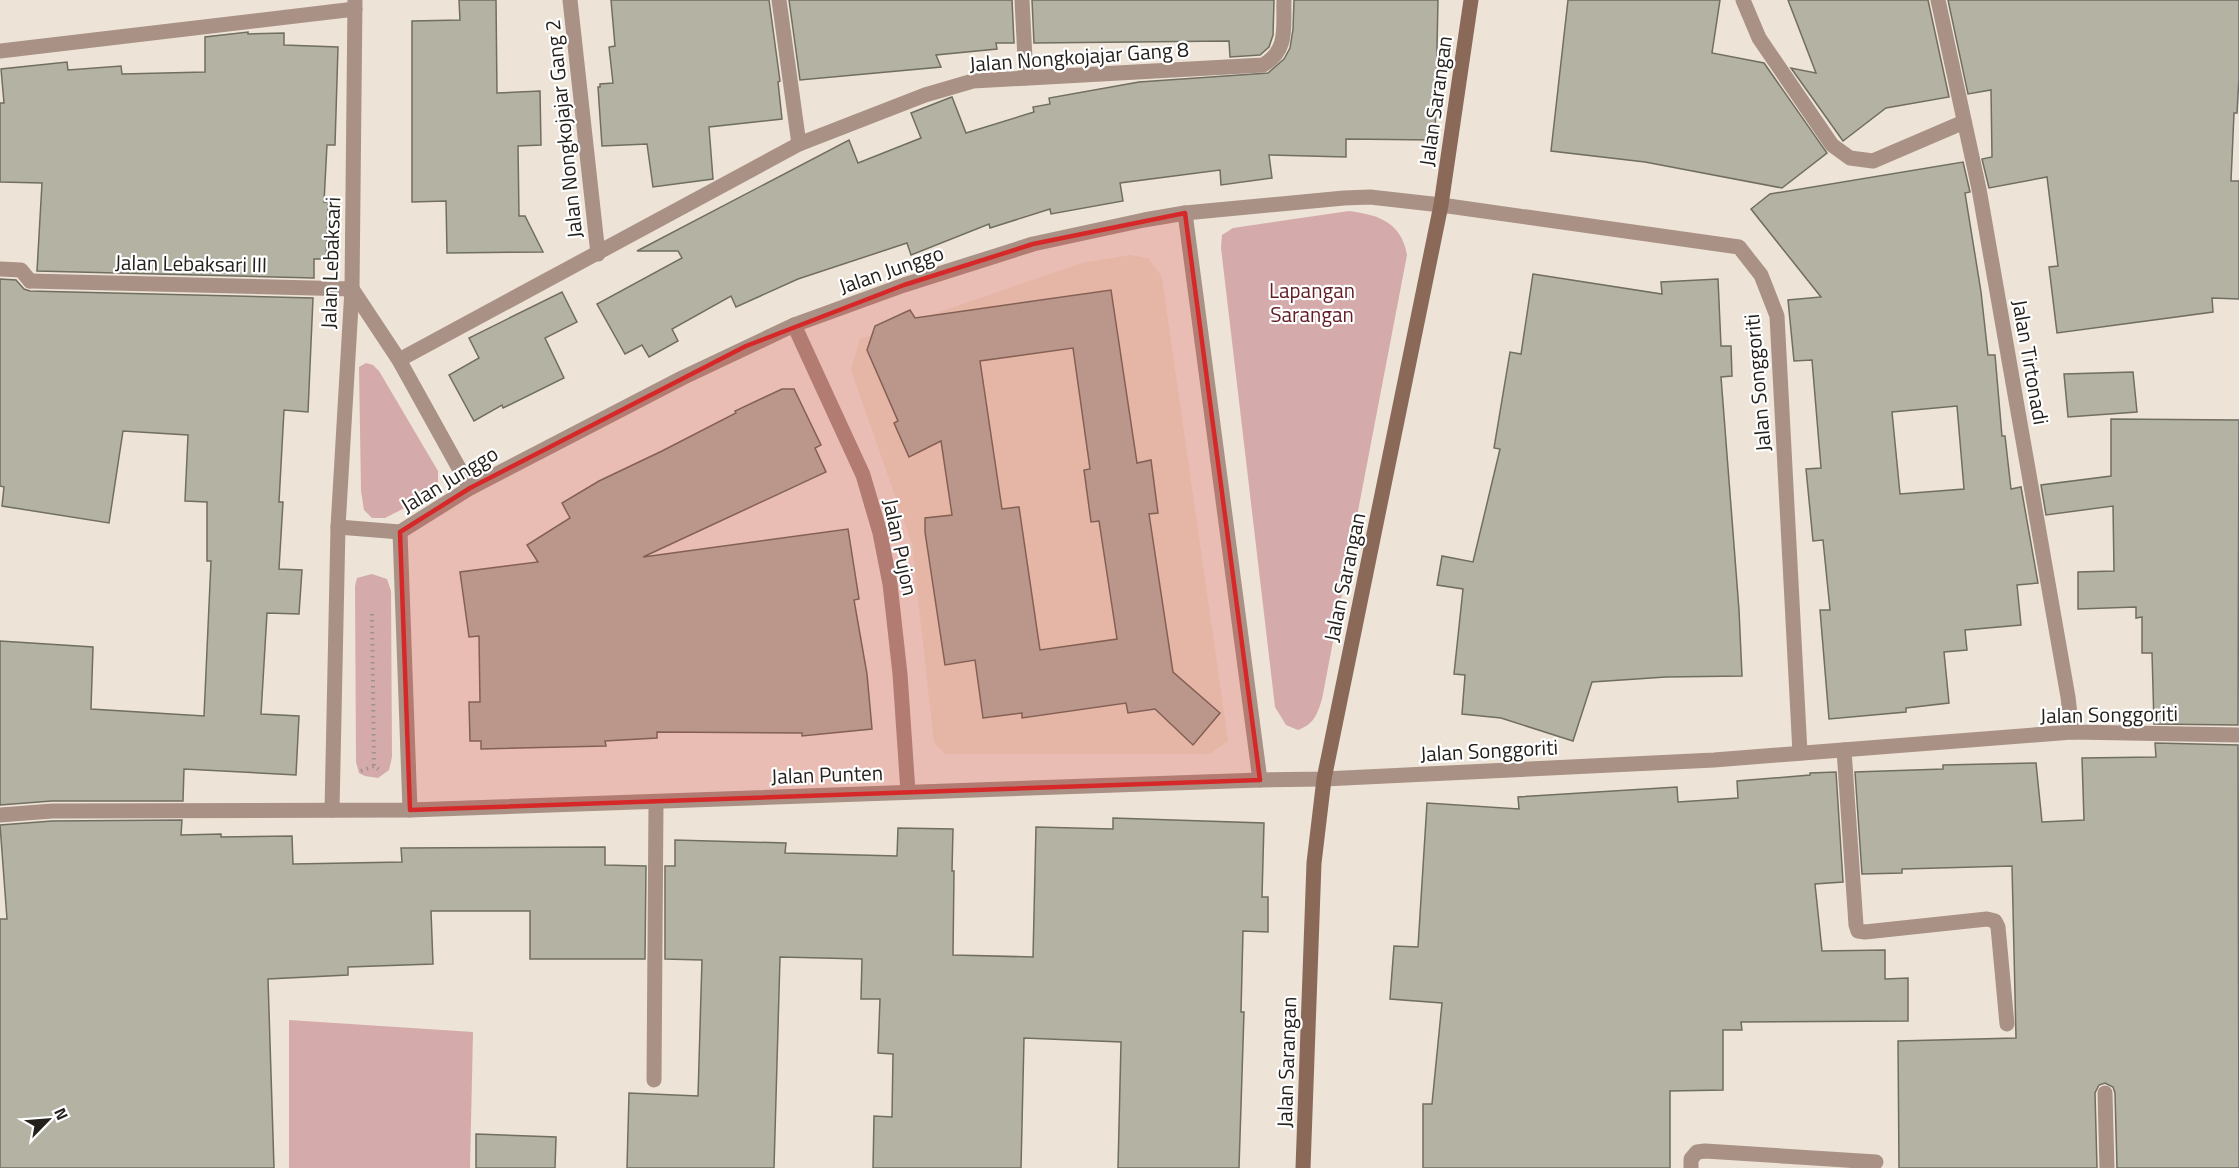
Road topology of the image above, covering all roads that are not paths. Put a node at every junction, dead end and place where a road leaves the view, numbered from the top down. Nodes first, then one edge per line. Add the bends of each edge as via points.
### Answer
1 (570, 0) edge
2 (779, 0) edge
3 (1022, 0) edge
4 (1284, 0) edge
5 (1471, 0) edge
6 (1743, 0) edge
7 (1938, 0) edge
8 (355, 4) edge
9 (0, 51) edge
10 (1026, 78) junction
11 (1964, 122) junction
12 (799, 144) junction
13 (1441, 205) junction
14 (1185, 213) junction
15 (598, 254) junction
16 (0, 269) edge
17 (352, 289) junction
18 (794, 326) junction
19 (399, 360) junction
20 (470, 488) junction
21 (338, 527) junction
22 (400, 532) junction
23 (2072, 732) junction
24 (2239, 735) edge
25 (1844, 750) junction
26 (1800, 753) junction
27 (1324, 779) junction
28 (1260, 780) junction
29 (908, 792) junction
30 (656, 803) junction
31 (332, 810) junction
32 (410, 810) junction
33 (0, 815) edge
34 (2007, 1024) dead end
35 (654, 1080) dead end
36 (2106, 1093) dead end
37 (1876, 1162) dead end
38 (1303, 1168) edge
39 (1691, 1168) edge
40 (2107, 1168) edge

1 - 15 street, Jalan Nongkojajar Gang 2
2 - 12 street
3 - 10 street
4 - 10 street, Jalan Nongkojajar Gang 8 via 1283,46 1263,65
5 - 13 main road, Jalan Sarangan
6 - 11 street via 1759,38 1832,145 1850,158 1873,161
7 - 11 street, Jalan Tirtonadi
8 - 9 street
8 - 17 street, Jalan Lebaksari
10 - 12 street, Jalan Nongkojajar Gang 8 via 973,81 925,95
11 - 23 street, Jalan Tirtonadi via 1981,200
12 - 15 street, Jalan Nongkojajar Gang 8
13 - 14 street, Jalan Junggo via 1370,197
13 - 26 street, Jalan Songgoriti via 1739,247 1761,276 1777,316
13 - 27 main road, Jalan Sarangan
14 - 18 street, Jalan Junggo via 1033,244 904,285
14 - 28 street
15 - 19 street, Jalan Nongkojajar Gang 8
16 - 17 street, Jalan Lebaksari III via 21,270 30,280
17 - 19 street
17 - 21 street, Jalan Lebaksari
18 - 20 street, Jalan Junggo via 682,378
18 - 29 street, Jalan Pujon via 863,475 880,533 899,663
19 - 20 street
20 - 22 street, Jalan Junggo
21 - 22 street
21 - 31 street, Jalan Lebaksari
22 - 32 street
23 - 24 street, Jalan Songgoriti
23 - 25 street, Jalan Songgoriti
25 - 26 street, Jalan Songgoriti
25 - 34 street via 1858,931 1995,921
26 - 27 street, Jalan Songgoriti
27 - 28 street, Jalan Punten
27 - 38 main road, Jalan Sarangan via 1314,863
28 - 29 street, Jalan Punten
29 - 30 street, Jalan Punten
30 - 32 street, Jalan Punten
30 - 35 street
31 - 32 street, Jalan Punten
31 - 33 street, Jalan Punten via 52,811
36 - 40 street
37 - 39 street via 1705,1151 1697,1152 1691,1159

